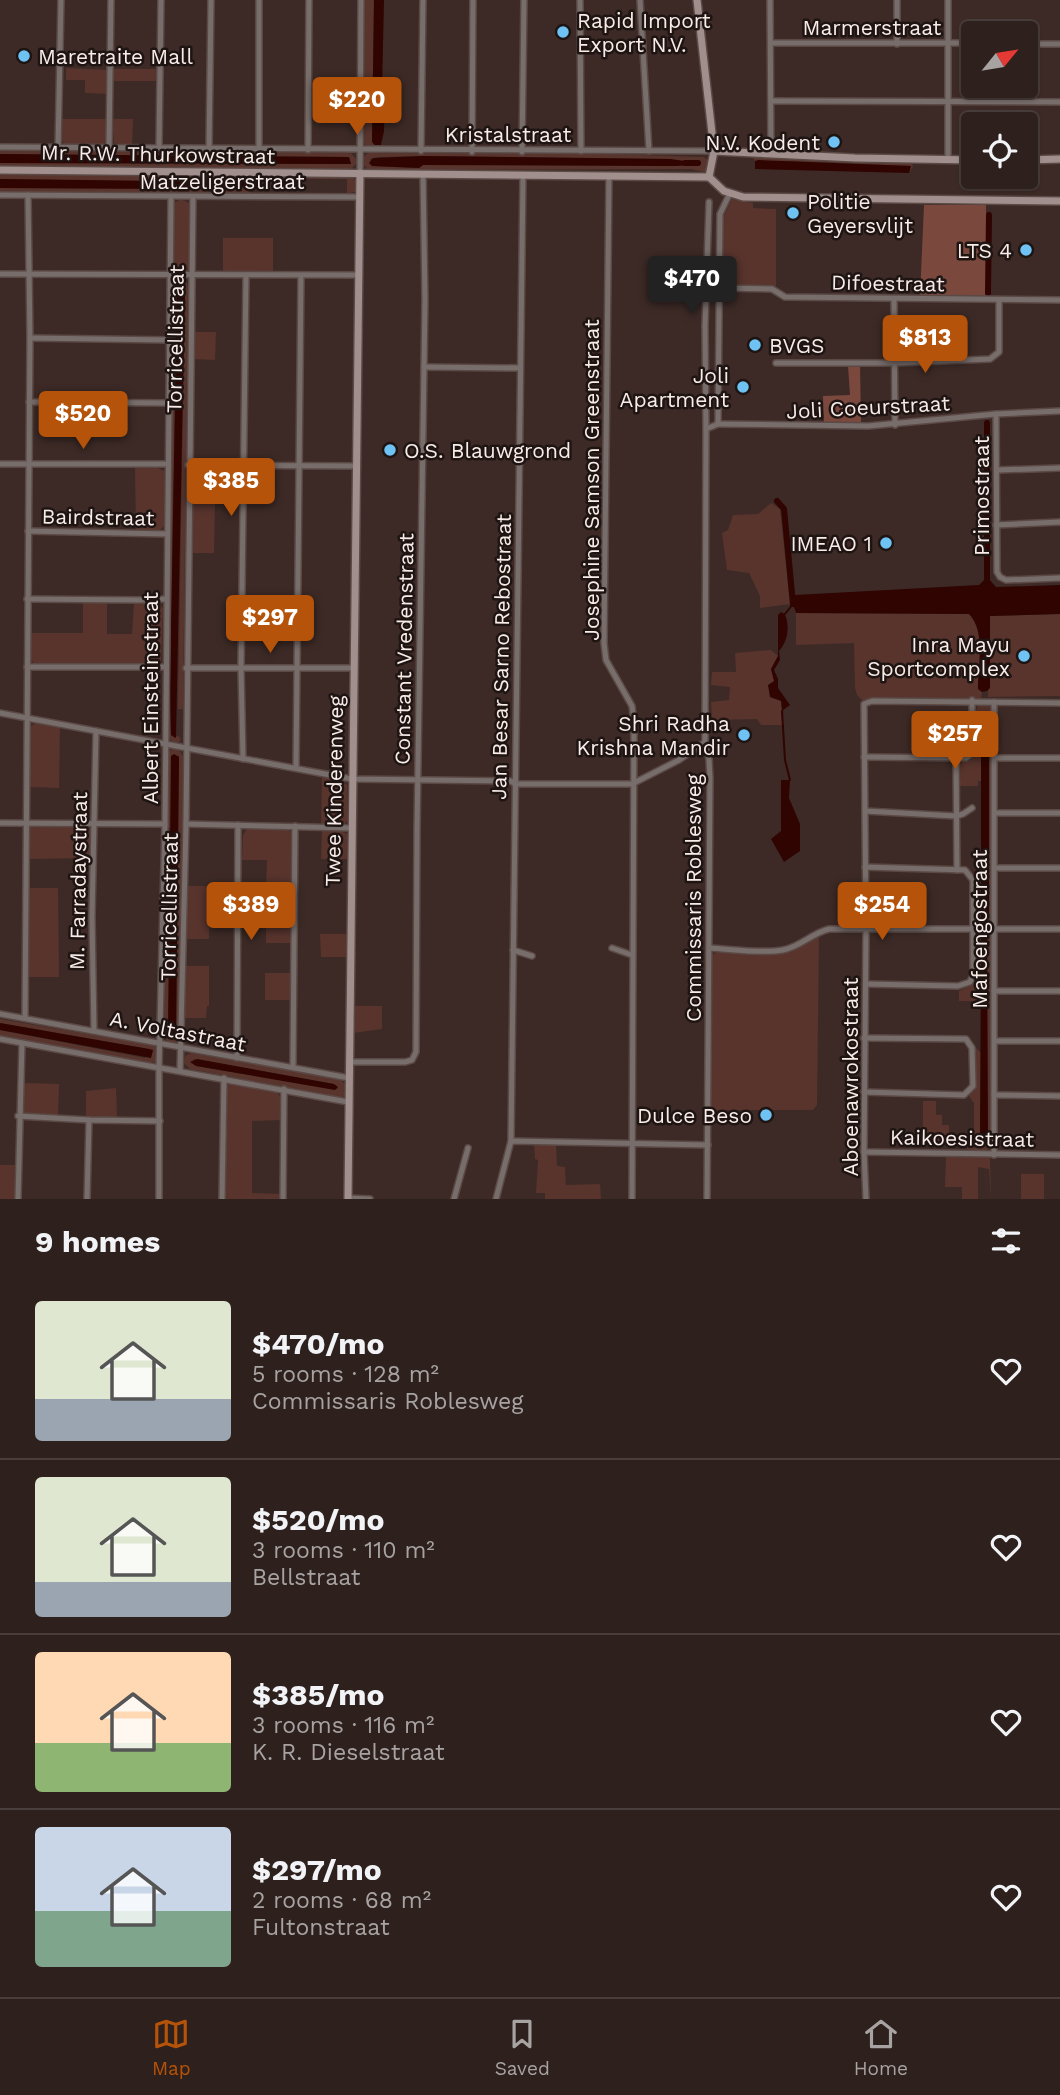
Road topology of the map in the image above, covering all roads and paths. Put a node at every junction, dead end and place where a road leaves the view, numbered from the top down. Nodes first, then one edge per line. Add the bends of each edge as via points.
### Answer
1 (61, 0) edge
2 (111, 0) edge
3 (161, 0) edge
4 (211, 0) edge
5 (259, 0) edge
6 (309, 0) edge
7 (361, 0) edge
8 (423, 0) edge
9 (473, 0) edge
10 (524, 0) edge
11 (580, 0) edge
12 (640, 0) edge
13 (697, 0) edge
14 (770, 0) edge
15 (897, 0) edge
16 (948, 0) edge
17 (771, 43) junction
18 (948, 43) junction
19 (961, 43) edge
20 (897, 44) junction
21 (1038, 44) edge
22 (1060, 44) edge
23 (772, 101) junction
24 (948, 101) junction
25 (1060, 102) edge
26 (0, 147) edge
27 (109, 147) junction
28 (58, 148) junction
29 (159, 148) junction
30 (209, 149) junction
31 (259, 150) junction
32 (308, 150) junction
33 (361, 150) junction
34 (421, 151) junction
35 (581, 151) junction
36 (649, 151) junction
37 (714, 151) junction
38 (472, 152) junction
39 (522, 152) junction
40 (771, 153) junction
41 (1060, 159) edge
42 (948, 160) junction
43 (961, 160) edge
44 (1038, 160) edge
45 (0, 170) edge
46 (360, 173) junction
47 (423, 174) junction
48 (523, 175) junction
49 (609, 175) junction
50 (709, 177) junction
51 (730, 193) junction
52 (0, 195) edge
53 (28, 195) junction
54 (171, 197) junction
55 (193, 197) junction
56 (360, 197) junction
57 (1060, 201) edge
58 (709, 202) dead end
59 (0, 274) edge
60 (28, 274) junction
61 (359, 275) junction
62 (170, 276) junction
63 (192, 276) junction
64 (246, 276) junction
65 (301, 276) junction
66 (718, 288) junction
67 (894, 300) junction
68 (999, 300) junction
69 (1060, 300) edge
70 (30, 338) junction
71 (169, 340) junction
72 (776, 363) dead end
73 (895, 363) junction
74 (424, 368) junction
75 (520, 368) junction
76 (29, 402) junction
77 (168, 402) junction
78 (1060, 411) edge
79 (996, 414) junction
80 (718, 424) junction
81 (895, 425) junction
82 (706, 429) junction
83 (28, 463) junction
84 (0, 464) edge
85 (167, 464) junction
86 (188, 465) junction
87 (244, 465) junction
88 (300, 466) junction
89 (357, 466) junction
90 (1060, 468) edge
91 (998, 470) junction
92 (1060, 522) edge
93 (996, 525) junction
94 (28, 531) junction
95 (167, 534) junction
96 (1060, 578) edge
97 (27, 599) junction
98 (166, 599) junction
99 (27, 667) junction
100 (165, 667) junction
101 (186, 668) junction
102 (241, 668) junction
103 (354, 668) junction
104 (297, 669) junction
105 (972, 701) junction
106 (994, 702) junction
107 (1060, 703) edge
108 (0, 712) edge
109 (27, 717) junction
110 (96, 731) junction
111 (705, 742) junction
112 (165, 744) junction
113 (186, 748) junction
114 (864, 757) junction
115 (956, 758) junction
116 (995, 758) junction
117 (1060, 758) edge
118 (243, 759) junction
119 (296, 768) junction
120 (352, 779) junction
121 (418, 781) junction
122 (515, 784) junction
123 (632, 784) junction
124 (972, 808) dead end
125 (865, 811) junction
126 (995, 813) junction
127 (1060, 813) edge
128 (956, 816) junction
129 (0, 823) edge
130 (26, 823) junction
131 (95, 823) junction
132 (165, 824) junction
133 (186, 824) junction
134 (238, 825) junction
135 (295, 826) junction
136 (351, 828) junction
137 (864, 867) junction
138 (995, 868) junction
139 (1060, 868) edge
140 (957, 870) junction
141 (972, 928) junction
142 (866, 929) junction
143 (995, 929) junction
144 (1060, 929) edge
145 (612, 948) dead end
146 (710, 948) junction
147 (513, 950) junction
148 (632, 955) junction
149 (532, 956) dead end
150 (866, 984) junction
151 (994, 991) junction
152 (1060, 991) edge
153 (0, 1014) edge
154 (25, 1018) junction
155 (94, 1031) junction
156 (864, 1038) junction
157 (0, 1039) edge
158 (995, 1041) junction
159 (1060, 1041) edge
160 (22, 1043) junction
161 (160, 1043) junction
162 (182, 1048) junction
163 (237, 1058) junction
164 (349, 1062) junction
165 (159, 1067) junction
166 (293, 1068) junction
167 (180, 1071) junction
168 (224, 1078) junction
169 (349, 1078) junction
170 (284, 1089) junction
171 (864, 1092) junction
172 (994, 1095) junction
173 (1060, 1096) edge
174 (348, 1102) junction
175 (19, 1116) junction
176 (89, 1120) junction
177 (160, 1121) junction
178 (511, 1141) junction
179 (631, 1142) junction
180 (708, 1145) junction
181 (468, 1148) dead end
182 (864, 1152) junction
183 (993, 1155) junction
184 (1060, 1155) edge
185 (18, 1199) edge
186 (87, 1199) edge
187 (159, 1199) edge
188 (222, 1199) edge
189 (283, 1199) edge
190 (348, 1199) edge
191 (370, 1199) edge
192 (454, 1199) edge
193 (496, 1199) edge
194 (632, 1199) edge
195 (707, 1199) edge
196 (866, 1199) edge

1 - 28 street
2 - 27 street
3 - 29 street
4 - 30 street
5 - 31 street
6 - 32 street
7 - 33 street
8 - 34 street
9 - 38 street
10 - 39 street
11 - 35 street
12 - 36 street
13 - 37 street
14 - 17 street
15 - 20 street
16 - 18 street
17 - 20 street, Marmerstraat
17 - 23 street
18 - 19 street, Marmerstraat
18 - 20 street, Marmerstraat
18 - 24 street
21 - 22 street
23 - 24 street
23 - 40 street
24 - 25 street
24 - 42 street
26 - 28 street, Kristalstraat
27 - 28 street, Kristalstraat
27 - 29 street, Kristalstraat
29 - 30 street, Kristalstraat
30 - 31 street, Kristalstraat
31 - 32 street, Kristalstraat
32 - 33 street, Kristalstraat
33 - 34 street, Kristalstraat
33 - 46 street
34 - 38 street, Kristalstraat
35 - 36 street, Kristalstraat
35 - 39 street, Kristalstraat
36 - 37 street, Kristalstraat
37 - 40 street, Kristalstraat
37 - 50 street
38 - 39 street, Kristalstraat
40 - 42 street, Kristalstraat
41 - 44 street
42 - 43 street, Kristalstraat
45 - 46 street, Mr. R.W. Thurkowstraat
46 - 47 street, Mr. R.W. Thurkowstraat
46 - 56 street, Twee Kinderenweg
47 - 48 street, Mr. R.W. Thurkowstraat
47 - 74 street, Constant Vredenstraat
48 - 49 street, Mr. R.W. Thurkowstraat
48 - 75 street, Jan Besar Sarno Rebostraat
49 - 50 street, Mr. R.W. Thurkowstraat
49 - 123 street, Josephine Samson Greenstraat via 604,643 606,660 632,706
50 - 51 street
51 - 57 street via 743,197
51 - 66 street via 720,214
52 - 53 street, Matzeligerstraat
53 - 54 street, Matzeligerstraat
53 - 60 street
54 - 55 street, Matzeligerstraat
54 - 62 street, Albert Einsteinstraat
55 - 56 street, Matzeligerstraat
55 - 63 street, Torricellistraat
56 - 61 street, Twee Kinderenweg
58 - 82 street, Commissaris Roblesweg
59 - 60 street
60 - 62 street
60 - 70 street
61 - 65 street
61 - 89 street, Twee Kinderenweg
62 - 63 street
62 - 71 street, Albert Einsteinstraat
63 - 64 street
63 - 86 street, Torricellistraat
64 - 65 street
64 - 87 street
65 - 88 street
66 - 67 street, Difoestraat via 772,289 785,297
66 - 80 street
67 - 68 street, Difoestraat
67 - 73 street
68 - 69 street, Difoestraat
68 - 73 street via 999,352 995,356
70 - 71 street
70 - 76 street
71 - 77 street, Albert Einsteinstraat
72 - 73 street
73 - 81 street
74 - 75 street
74 - 121 street, Constant Vredenstraat
75 - 122 street, Jan Besar Sarno Rebostraat
76 - 77 street
76 - 83 street
77 - 85 street, Albert Einsteinstraat
78 - 79 street, Joli Coeurstraat
79 - 81 street, Joli Coeurstraat
79 - 91 street, Primostraat
80 - 81 street, Joli Coeurstraat
80 - 82 street
82 - 111 street, Commissaris Roblesweg
83 - 84 street
83 - 85 street
83 - 94 street
85 - 95 street, Albert Einsteinstraat
86 - 87 street
86 - 101 street, Torricellistraat
87 - 88 street
87 - 102 street
88 - 89 street
88 - 104 street
89 - 103 street, Twee Kinderenweg
90 - 91 street
91 - 93 street, Primostraat
92 - 93 street
93 - 96 street, Primostraat via 1000,578
94 - 95 street, Bairdstraat
94 - 97 street
95 - 98 street, Albert Einsteinstraat
97 - 98 street
97 - 99 street
98 - 100 street, Albert Einsteinstraat
99 - 100 street
99 - 109 street
100 - 112 street, Albert Einsteinstraat
101 - 102 street
101 - 113 street, Torricellistraat
102 - 104 street
102 - 118 street
103 - 104 street
103 - 120 street, Twee Kinderenweg
104 - 119 street
105 - 106 street
105 - 114 street, Aboenawrokostraat via 864,704
105 - 115 street via 972,753
106 - 107 street
106 - 116 street, Mafoengostraat
108 - 109 street
109 - 110 street
109 - 130 street
110 - 112 street
110 - 131 street, M. Farradaystraat
111 - 123 street
111 - 146 street, Commissaris Roblesweg via 710,778
112 - 113 street
112 - 132 street, Albert Einsteinstraat
113 - 118 street
113 - 133 street, Torricellistraat
114 - 115 street
114 - 125 street, Aboenawrokostraat
115 - 128 street
116 - 117 street
116 - 126 street, Mafoengostraat
118 - 119 street
119 - 120 street
120 - 121 street
120 - 136 street, Twee Kinderenweg
121 - 122 street
121 - 164 street, Constant Vredenstraat via 416,1052 405,1062
122 - 123 street
122 - 147 street, Jan Besar Sarno Rebostraat
123 - 148 street, Josephine Samson Greenstraat
124 - 128 street
125 - 128 street
125 - 137 street, Aboenawrokostraat
126 - 127 street
126 - 138 street, Mafoengostraat
128 - 140 street
129 - 130 street
130 - 131 street
130 - 154 street
131 - 132 street
131 - 155 street, M. Farradaystraat
132 - 161 street, Albert Einsteinstraat
133 - 134 street
133 - 162 street, Torricellistraat
134 - 135 street
134 - 163 street
135 - 136 street
135 - 166 street
136 - 164 street, Twee Kinderenweg
137 - 140 street
137 - 142 street, Aboenawrokostraat
138 - 139 street
138 - 143 street, Mafoengostraat
140 - 141 street via 969,873 973,880
141 - 142 street
141 - 143 street
141 - 150 street via 973,975 966,985
142 - 146 street via 829,929 782,950
142 - 150 street, Aboenawrokostraat
143 - 144 street
143 - 151 street, Mafoengostraat
145 - 148 street
146 - 180 street, Commissaris Roblesweg
147 - 149 street
147 - 178 street, Jan Besar Sarno Rebostraat
148 - 179 street, Josephine Samson Greenstraat
150 - 156 street, Aboenawrokostraat
151 - 152 street
151 - 158 street, Mafoengostraat
153 - 154 street, A. Voltastraat
154 - 155 street, A. Voltastraat
155 - 161 street, A. Voltastraat
156 - 171 street, Aboenawrokostraat
156 - 171 street via 965,1039 972,1048 973,1087 964,1095
157 - 160 street, A. Voltastraat
158 - 159 street
158 - 172 street, Mafoengostraat
160 - 165 street, A. Voltastraat
160 - 175 street
161 - 162 street, A. Voltastraat
161 - 165 street, Albert Einsteinstraat
162 - 163 street, A. Voltastraat
162 - 167 street, Torricellistraat
163 - 166 street, A. Voltastraat
164 - 169 street, Twee Kinderenweg
165 - 167 street, A. Voltastraat
165 - 177 street, Albert Einsteinstraat
166 - 169 street, A. Voltastraat
167 - 168 street, A. Voltastraat
168 - 170 street, A. Voltastraat
168 - 188 street
169 - 174 street, Twee Kinderenweg
170 - 174 street, A. Voltastraat
170 - 189 street
171 - 182 street, Aboenawrokostraat
172 - 173 street
172 - 183 street, Mafoengostraat
174 - 190 street, Twee Kinderenweg
175 - 176 street
175 - 185 street
176 - 177 street
176 - 186 street
177 - 187 street, Albert Einsteinstraat
178 - 179 street
178 - 193 street, Jan Besar Sarno Rebostraat
179 - 180 street
179 - 194 street, Josephine Samson Greenstraat
180 - 195 street, Commissaris Roblesweg
181 - 192 street
182 - 183 street, Kaikoesistraat
182 - 196 street, Aboenawrokostraat
183 - 184 street, Kaikoesistraat
190 - 191 street

